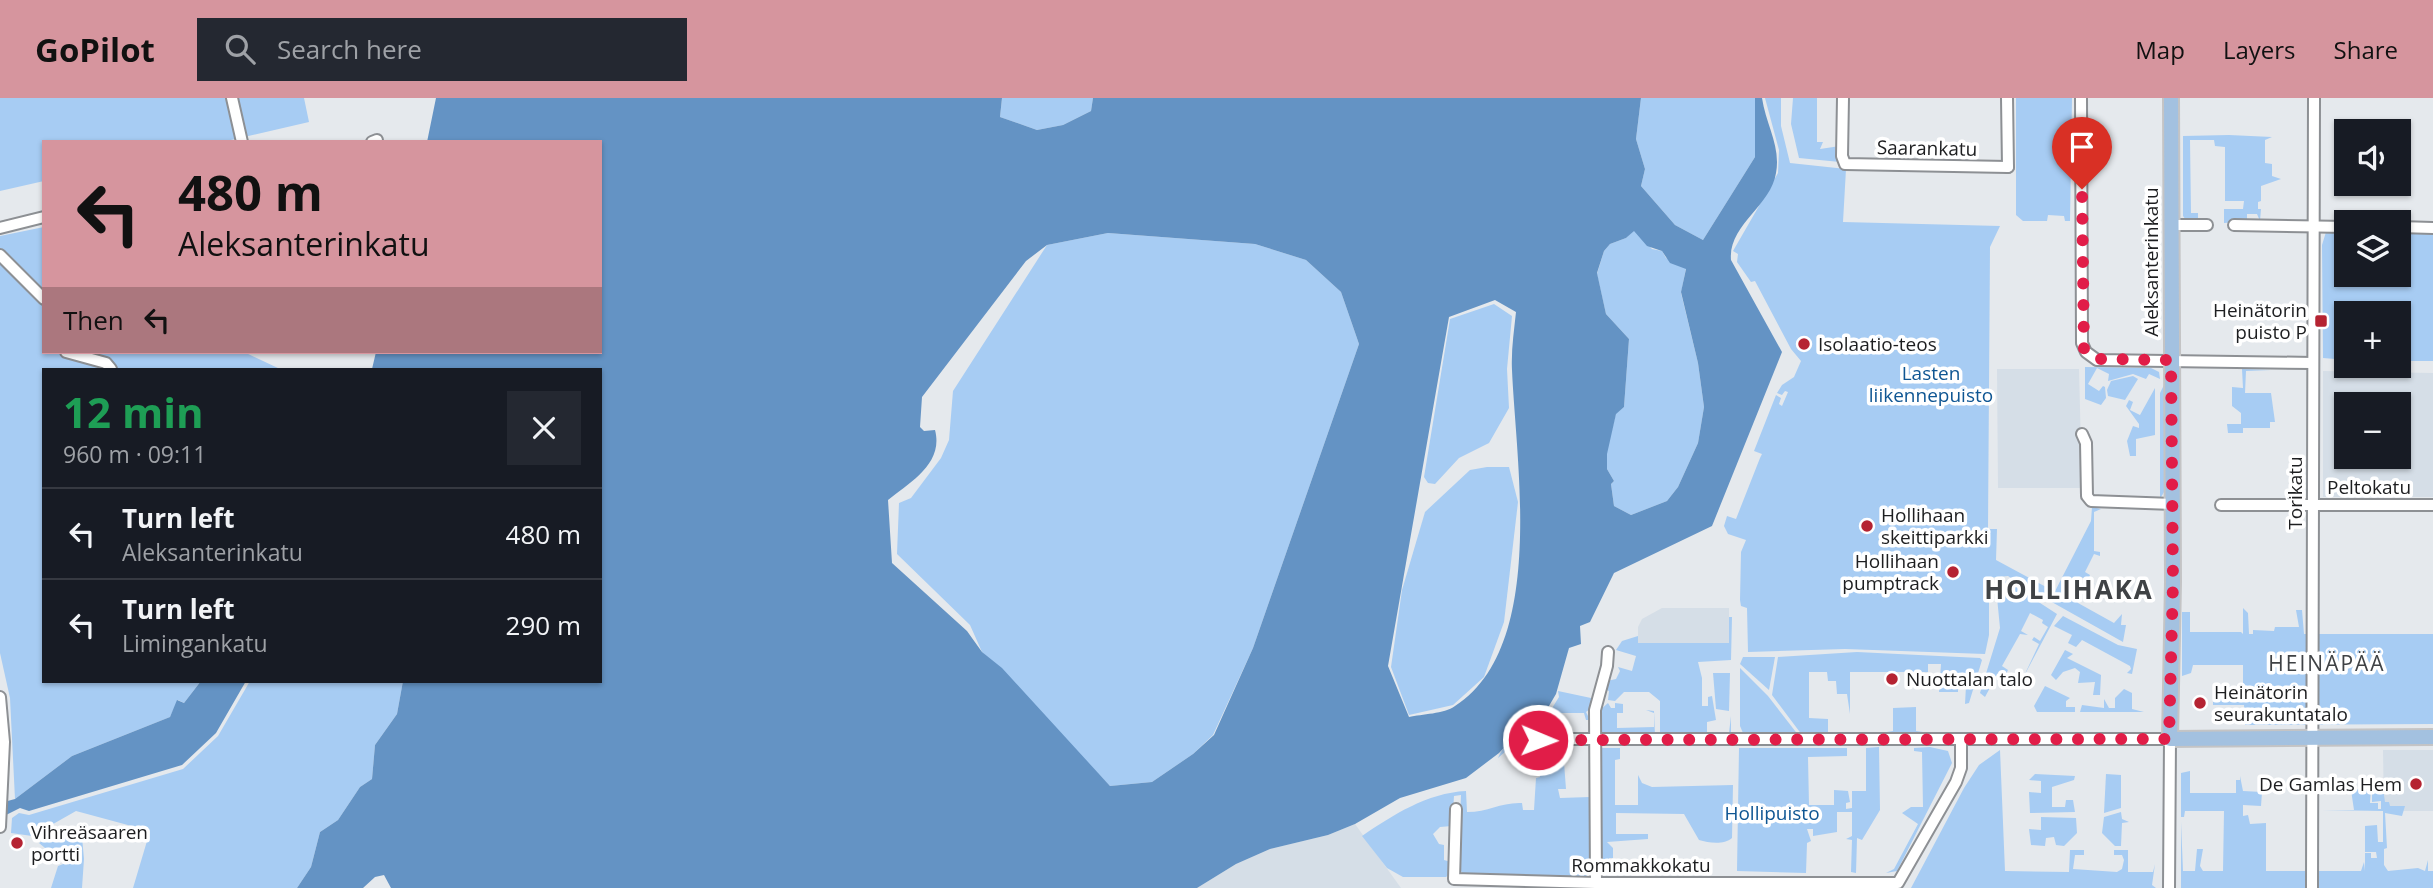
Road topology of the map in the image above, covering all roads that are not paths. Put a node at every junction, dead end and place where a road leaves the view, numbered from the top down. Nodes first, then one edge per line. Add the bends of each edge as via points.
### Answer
1 (232, 98) edge
2 (1843, 98) edge
3 (2007, 98) edge
4 (2081, 98) edge
5 (2171, 98) edge
6 (2314, 98) edge
7 (242, 140) edge
8 (42, 218) edge
9 (2170, 225) junction
10 (2207, 225) dead end
11 (2234, 225) dead end
12 (2314, 226) junction
13 (2334, 227) edge
14 (2411, 227) edge
15 (0, 228) edge
16 (2433, 228) edge
17 (0, 255) edge
18 (42, 297) edge
19 (73, 354) edge
20 (2171, 360) junction
21 (2313, 363) junction
22 (110, 368) edge
23 (2082, 435) dead end
24 (2173, 504) junction
25 (2312, 504) junction
26 (2221, 505) dead end
27 (2433, 505) edge
28 (1608, 652) dead end
29 (0, 697) edge
30 (2433, 737) edge
31 (2312, 738) junction
32 (1961, 739) junction
33 (2169, 739) junction
34 (1538, 740) dead end
35 (1595, 741) junction
36 (1456, 808) dead end
37 (1, 820) edge
38 (0, 827) edge
39 (1596, 883) junction
40 (2169, 888) edge
41 (2312, 888) edge

1 - 7 street
2 - 3 street, Saarankatu via 1845,164 2011,171
4 - 20 street via 2082,343 2088,355 2097,359
5 - 9 main road, Aleksanterinkatu
6 - 12 street, Torikatu
8 - 15 street
9 - 10 street
9 - 20 main road, Aleksanterinkatu
11 - 12 street
12 - 13 street
12 - 21 street, Torikatu
14 - 16 street
17 - 18 street
19 - 22 street
20 - 21 street
20 - 24 main road, Aleksanterinkatu
21 - 25 street, Torikatu
23 - 24 street via 2091,501
24 - 33 main road, Aleksanterinkatu
25 - 26 street, Peltokatu
25 - 27 street, Peltokatu
25 - 31 street, Torikatu
28 - 35 street via 1595,710
29 - 37 street via 4,742
30 - 31 main road
31 - 33 main road
31 - 41 street, Torikatu
32 - 33 street
32 - 35 street
32 - 39 street, Rommakkokatu via 1956,782 1898,883
33 - 40 street, Aleksanterinkatu
34 - 35 street
35 - 39 street
36 - 39 street, Rommakkokatu via 1454,879
37 - 38 street

